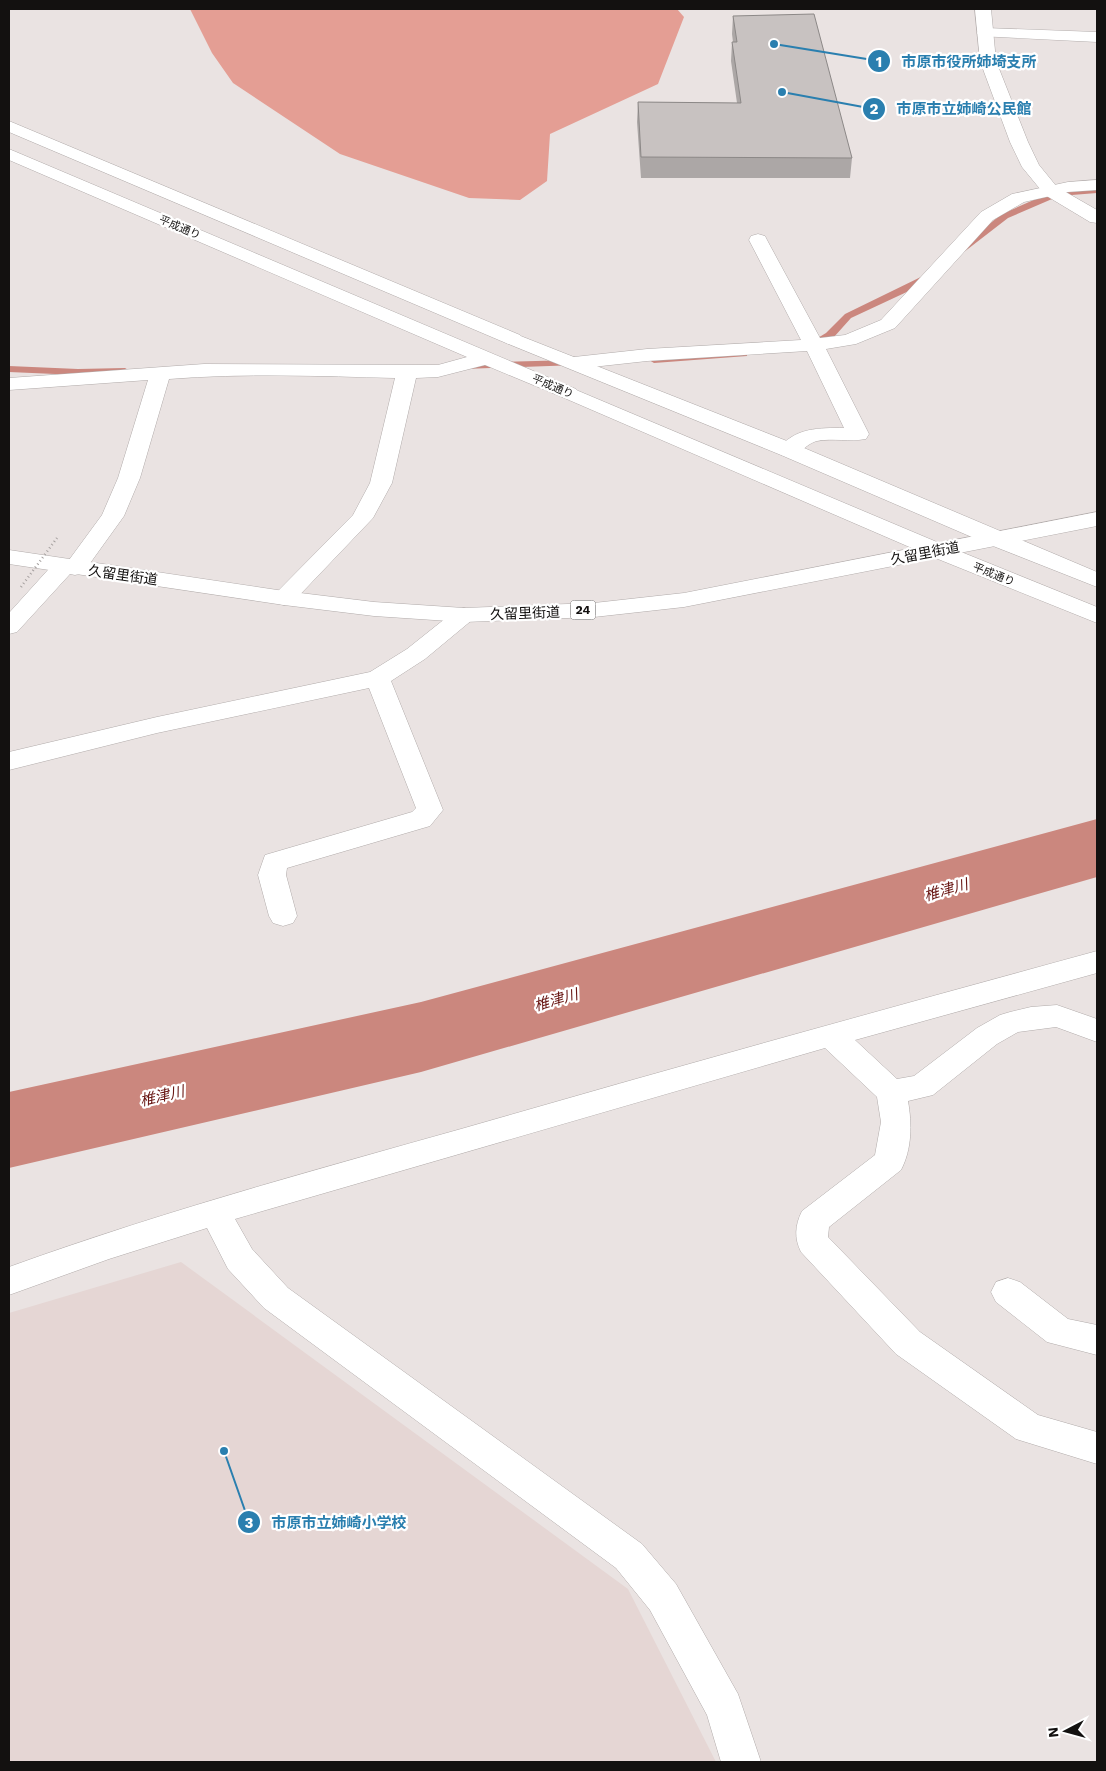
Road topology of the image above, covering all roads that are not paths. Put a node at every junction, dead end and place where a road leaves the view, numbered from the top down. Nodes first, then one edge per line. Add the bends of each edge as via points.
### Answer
1 (983, 9) edge
2 (985, 33) junction
3 (1097, 38) edge
4 (9, 126) edge
5 (9, 154) edge
6 (1097, 185) edge
7 (1051, 191) junction
8 (1097, 218) edge
9 (758, 240) dead end
10 (814, 345) junction
11 (487, 358) junction
12 (574, 363) junction
13 (406, 372) junction
14 (160, 373) junction
15 (9, 384) edge
16 (790, 450) junction
17 (1097, 519) edge
18 (996, 539) junction
19 (936, 550) junction
20 (9, 557) edge
21 (69, 567) junction
22 (1097, 580) edge
23 (284, 598) junction
24 (464, 615) junction
25 (1097, 616) edge
26 (9, 627) edge
27 (378, 678) junction
28 (9, 761) edge
29 (283, 916) dead end
30 (1097, 962) edge
31 (1097, 1031) edge
32 (831, 1036) junction
33 (890, 1092) junction
34 (215, 1212) junction
35 (9, 1281) edge
36 (1008, 1292) dead end
37 (1097, 1340) edge
38 (1097, 1448) edge
39 (741, 1762) edge

1 - 2 street
2 - 3 street
2 - 7 street via 988,62 1019,142 1031,167
4 - 12 street, 平成通り
5 - 11 street, 平成通り
6 - 7 street
7 - 8 street
7 - 10 street via 1018,198 987,216 888,324 849,340
9 - 10 street
10 - 12 street via 647,355
10 - 16 street via 858,434 811,435
11 - 13 street via 438,371
11 - 19 street, 平成通り
12 - 16 street, 平成通り
13 - 14 street via 296,368
13 - 23 street via 382,483 362,518
14 - 15 street
14 - 21 street via 129,478 114,516
16 - 18 street, 平成通り
17 - 18 street, 久留里街道 / 24
18 - 19 street, 久留里街道 / 24
18 - 22 street, 平成通り
19 - 24 street, 久留里街道 / 24 via 684,600 594,610
19 - 25 street, 平成通り
20 - 21 street, 久留里街道 / 24
21 - 23 street, 久留里街道 / 24
21 - 26 street
23 - 24 street, 久留里街道 / 24
24 - 27 street via 416,654
27 - 28 street via 157,725
27 - 29 street via 430,810 421,820 275,862 272,874
30 - 32 street
31 - 33 street via 1057,1016 1010,1023 987,1036 922,1087
32 - 33 street
32 - 34 street
33 - 38 street via 896,1122 890,1161 813,1221 812,1242 908,1344 1028,1428
34 - 35 street via 105,1246
34 - 39 street via 240,1259 276,1298 629,1556 663,1598 724,1708
36 - 37 street via 1059,1332

